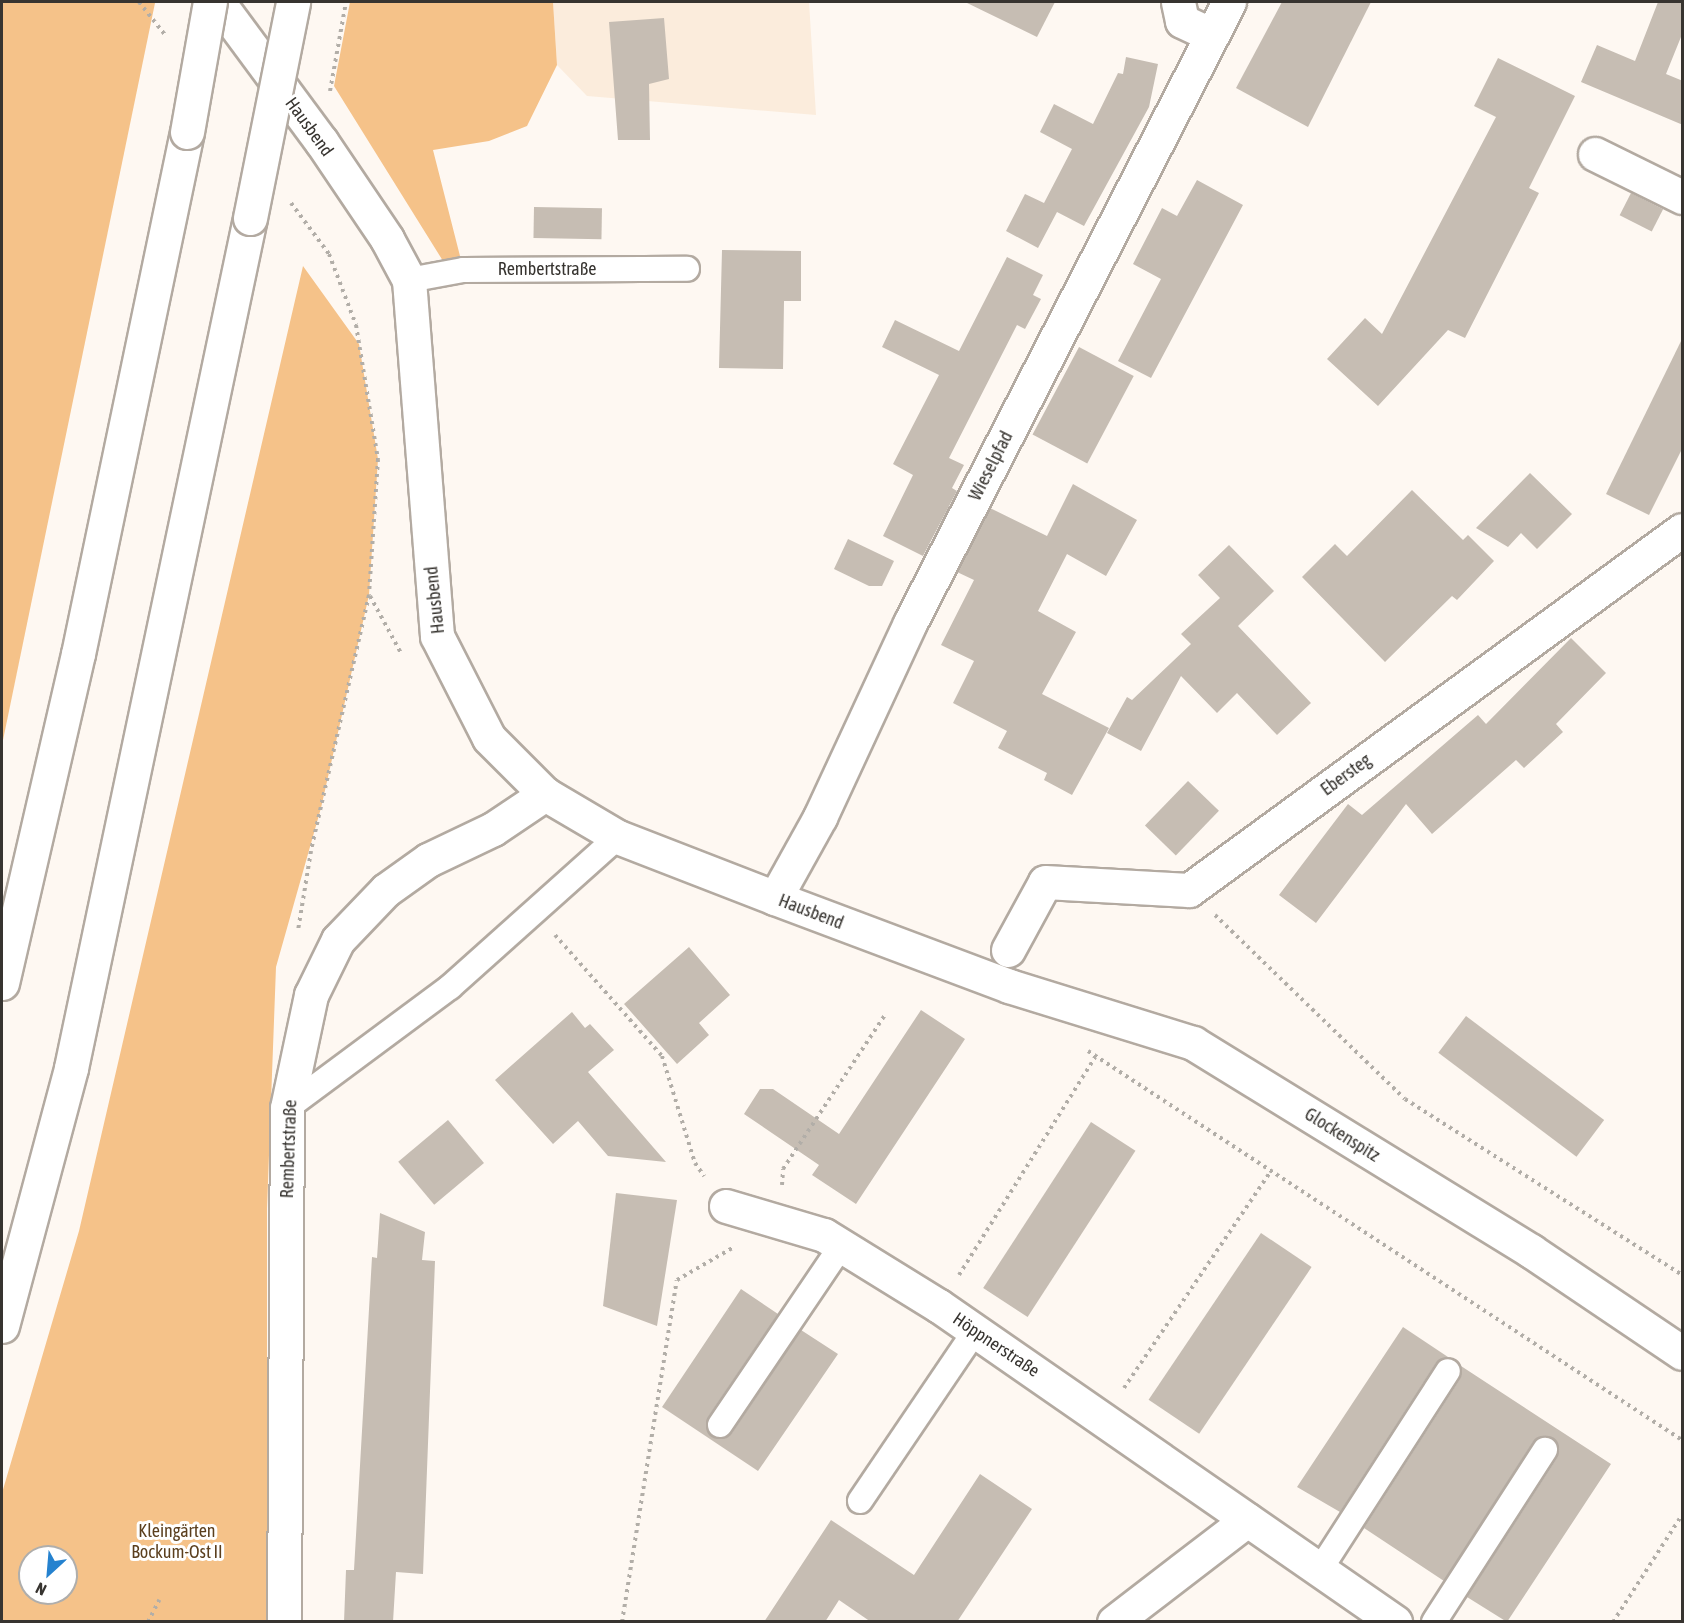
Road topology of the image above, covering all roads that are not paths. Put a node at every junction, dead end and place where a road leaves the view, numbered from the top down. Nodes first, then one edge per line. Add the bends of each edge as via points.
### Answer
1 (210, 2) edge
2 (218, 2) edge
3 (293, 2) edge
4 (1178, 2) edge
5 (1229, 2) edge
6 (1212, 35) junction
7 (1595, 154) dead end
8 (1683, 197) edge
9 (687, 269) dead end
10 (409, 280) junction
11 (1683, 530) edge
12 (545, 794) junction
13 (618, 837) junction
14 (775, 898) junction
15 (1008, 950) dead end
16 (974, 973) joint
17 (2, 983) edge
18 (287, 1108) junction
19 (726, 1206) road end
20 (841, 1246) junction
21 (2, 1326) edge
22 (975, 1331) junction
23 (1683, 1353) edge
24 (1448, 1371) dead end
25 (720, 1425) dead end
26 (1545, 1450) dead end
27 (860, 1502) dead end
28 (1247, 1520) junction
29 (1321, 1568) junction
30 (284, 1622) edge
31 (1114, 1622) edge
32 (1395, 1622) edge
33 (1434, 1622) edge

1 - 17 main road, bridge via 78,654
2 - 10 main road, Hausbend via 321,141 387,239
3 - 21 main road, bridge via 71,1068
4 - 6 main road via 1182,21
5 - 6 main road, Wieselpfad
6 - 14 main road, Wieselpfad via 910,623 820,817
7 - 8 main road
9 - 10 lane, Rembertstraße via 463,270
10 - 12 main road, Hausbend via 436,636 489,738
11 - 15 main road, Ebersteg via 1189,890 1045,882
12 - 13 main road, Hausbend
12 - 18 main road, Rembertstraße via 493,830 428,860 403,878 338,940 311,994
13 - 14 main road, Hausbend
13 - 18 lane via 450,987
14 - 16 main road, Hausbend
16 - 23 main road, Glockenspitz via 1192,1042 1531,1251
18 - 30 main road, Rembertstraße
19 - 20 main road, Höppnerstraße via 824,1235
20 - 22 main road, Höppnerstraße
20 - 25 lane
22 - 27 lane
22 - 28 main road, Höppnerstraße
24 - 29 lane
26 - 33 lane
28 - 29 main road, Höppnerstraße
28 - 31 main road
29 - 32 main road, Höppnerstraße

